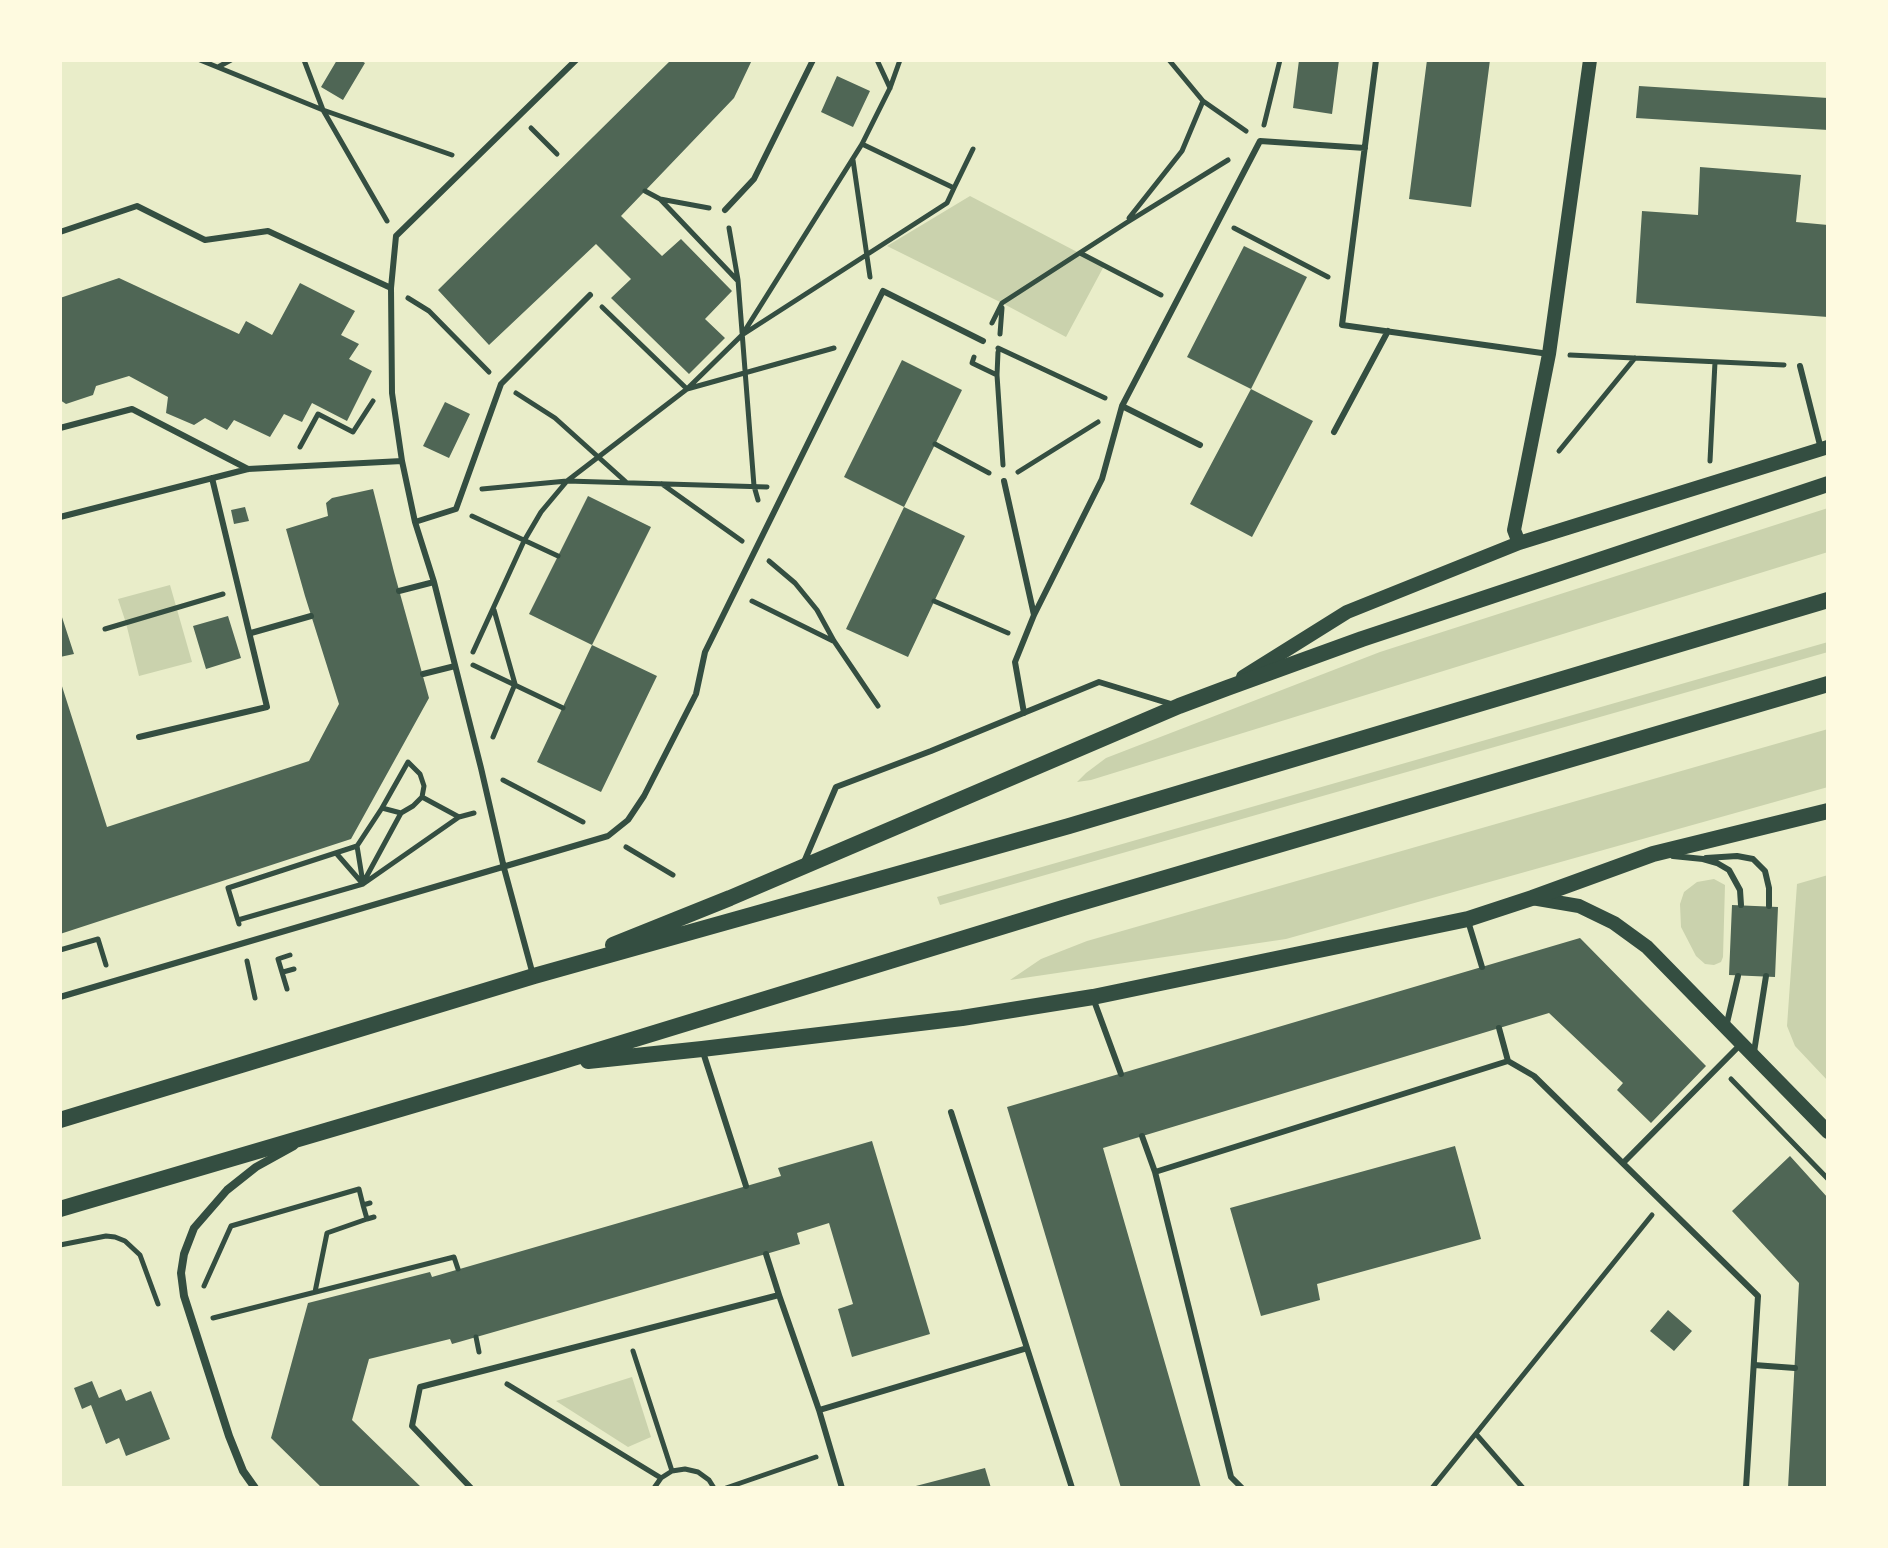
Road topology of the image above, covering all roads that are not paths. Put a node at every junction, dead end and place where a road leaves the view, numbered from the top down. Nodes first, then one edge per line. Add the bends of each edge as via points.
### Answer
1 (576, 60) edge
2 (813, 60) edge
3 (1376, 60) edge
4 (1590, 60) edge
5 (1365, 148) junction
6 (725, 210) road end
7 (60, 232) edge
8 (391, 288) junction
9 (590, 295) road end
10 (1388, 331) junction
11 (983, 341) road end
12 (1549, 354) junction
13 (1800, 366) road end
14 (1122, 406) junction
15 (60, 428) edge
16 (1334, 432) dead end
17 (1200, 445) dead end
18 (1824, 448) edge
19 (402, 461) junction
20 (248, 469) junction
21 (212, 478) junction
22 (1004, 481) road end
23 (1828, 484) edge
24 (60, 517) edge
25 (415, 522) junction
26 (1519, 543) junction
27 (434, 582) junction
28 (399, 591) dead end
29 (1828, 600) edge
30 (1034, 615) junction
31 (311, 616) dead end
32 (251, 633) junction
33 (455, 666) junction
34 (423, 674) dead end
35 (1828, 684) edge
36 (1227, 688) junction
37 (1179, 706) junction
38 (1024, 713) junction
39 (139, 737) dead end
40 (1828, 811) edge
41 (1653, 854) junction
42 (1703, 859) junction
43 (802, 867) junction
44 (504, 868) junction
45 (1532, 898) junction
46 (1741, 905) dead end
47 (1769, 906) dead end
48 (1468, 919) junction
49 (1482, 967) dead end
50 (534, 976) junction
51 (1738, 976) dead end
52 (1766, 976) dead end
53 (60, 997) edge
54 (1093, 997) junction
55 (1499, 1028) dead end
56 (1726, 1028) junction
57 (1742, 1044) junction
58 (702, 1049) junction
59 (1753, 1056) junction
60 (1508, 1061) junction
61 (550, 1065) junction
62 (1121, 1074) dead end
63 (951, 1112) dead end
64 (1811, 1114) junction
65 (60, 1120) edge
66 (1828, 1123) edge
67 (320, 1132) junction
68 (1828, 1132) edge
69 (1142, 1136) dead end
70 (1623, 1163) junction
71 (1155, 1172) junction
72 (746, 1186) dead end
73 (60, 1209) edge
74 (766, 1254) dead end
75 (779, 1295) junction
76 (1027, 1348) junction
77 (1754, 1365) junction
78 (1795, 1368) dead end
79 (819, 1410) junction
80 (255, 1488) edge
81 (471, 1488) edge
82 (842, 1488) edge
83 (1072, 1488) edge
84 (1242, 1488) edge
85 (1746, 1488) edge

1 - 8 lane via 396,236
2 - 6 lane via 754,179
3 - 5 lane
4 - 12 street
5 - 10 lane via 1342,325
5 - 14 lane via 1260,141
7 - 8 lane via 137,206 205,240 268,231
8 - 19 lane via 392,393
9 - 25 lane via 501,384 456,509
10 - 12 lane
10 - 16 lane
11 - 44 lane via 883,291 705,652 696,694 644,796 628,820 608,836
12 - 26 street via 1514,530
13 - 18 lane
14 - 17 lane
14 - 30 lane via 1102,479
15 - 20 lane via 132,409
18 - 26 street
19 - 20 lane
19 - 25 lane
20 - 21 lane
21 - 24 lane
21 - 32 lane
22 - 30 lane
23 - 36 main road
25 - 27 lane
26 - 36 street via 1347,612
27 - 28 lane
27 - 33 lane
29 - 50 main road via 1085,822
30 - 38 lane via 1015,662
31 - 32 lane
32 - 39 lane via 267,707
33 - 34 lane
33 - 44 lane
35 - 61 main road
36 - 37 main road
37 - 38 lane via 1099,682
37 - 43 main road
38 - 43 lane via 836,787
40 - 41 main road
41 - 42 lane
41 - 45 main road
42 - 46 lane via 1729,870
42 - 47 lane via 1753,859 1765,871
43 - 50 main road
44 - 50 lane
44 - 53 lane
45 - 48 main road
45 - 56 street via 1579,906 1614,923 1647,947
48 - 49 lane
48 - 54 main road
50 - 65 main road
51 - 56 lane
52 - 59 lane
54 - 58 main road
54 - 62 lane
55 - 60 lane
56 - 57 street
57 - 59 street
57 - 70 lane
58 - 61 main road
58 - 72 lane
59 - 64 street
60 - 70 lane via 1534,1076
60 - 71 lane
61 - 67 main road
63 - 76 lane
64 - 66 street
64 - 68 street
67 - 73 main road
67 - 80 street via 256,1167 227,1190 194,1228 184,1254 184,1296 229,1436
69 - 71 lane
70 - 77 lane via 1758,1296
71 - 84 lane via 1231,1477
74 - 75 lane
75 - 79 lane
75 - 81 lane via 420,1387 412,1426
76 - 79 lane
76 - 83 lane
77 - 78 lane
77 - 85 lane
79 - 82 lane

